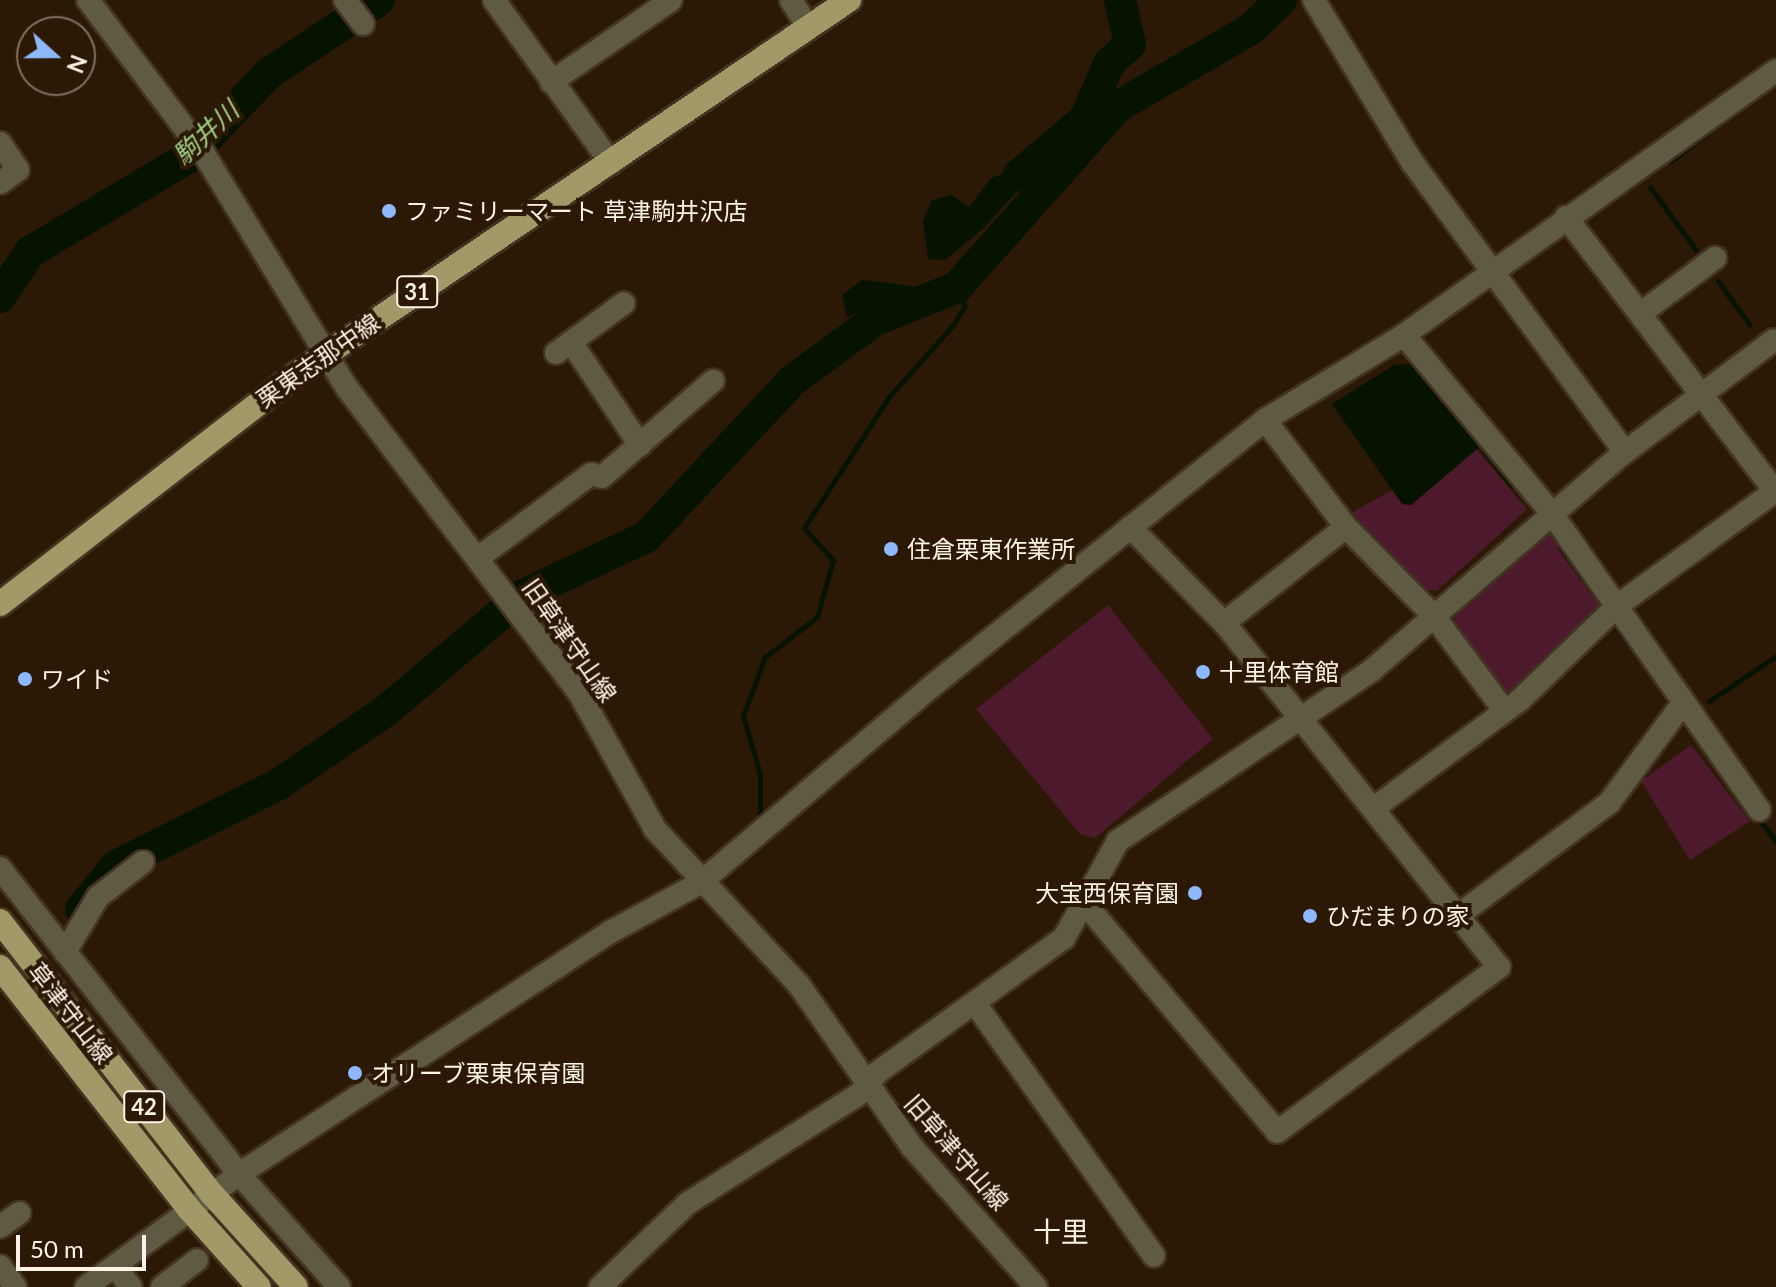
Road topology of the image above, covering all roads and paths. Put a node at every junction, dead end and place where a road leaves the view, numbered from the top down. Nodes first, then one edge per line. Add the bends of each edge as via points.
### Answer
1 (88, 0) edge
2 (345, 0) edge
3 (494, 0) edge
4 (671, 0) edge
5 (791, 0) edge
6 (849, 0) edge
7 (1314, 0) edge
8 (363, 24) dead end
9 (808, 27) junction
10 (1776, 71) edge
11 (551, 82) junction
12 (0, 143) edge
13 (611, 163) junction
14 (0, 183) edge
15 (1566, 217) junction
16 (1715, 258) dead end
17 (1488, 271) junction
18 (624, 303) dead end
19 (1640, 314) junction
20 (1404, 335) junction
21 (1774, 340) dead end
22 (325, 354) junction
23 (713, 381) dead end
24 (1701, 395) junction
25 (1265, 420) junction
26 (640, 445) junction
27 (1625, 452) junction
28 (1775, 492) edge
29 (1550, 511) junction
30 (1130, 527) junction
31 (1346, 527) junction
32 (478, 558) junction
33 (0, 604) edge
34 (1617, 606) junction
35 (1433, 615) junction
36 (1224, 623) junction
37 (1683, 703) junction
38 (1504, 710) junction
39 (1300, 714) junction
40 (1374, 808) junction
41 (1759, 810) dead end
42 (143, 862) dead end
43 (0, 868) edge
44 (700, 883) junction
45 (1087, 906) junction
46 (1460, 914) junction
47 (0, 921) edge
48 (65, 952) junction
49 (0, 967) edge
50 (977, 1006) junction
51 (867, 1084) junction
52 (239, 1174) junction
53 (212, 1194) junction
54 (188, 1208) junction
55 (19, 1213) dead end
56 (0, 1227) edge
57 (1154, 1256) dead end
58 (197, 1260) dead end
59 (0, 1266) edge
60 (115, 1266) junction
61 (15, 1287) edge
62 (86, 1287) edge
63 (131, 1287) edge
64 (162, 1287) edge
65 (259, 1287) edge
66 (296, 1287) edge
67 (339, 1287) edge
68 (600, 1287) edge
69 (1036, 1287) edge

1 - 22 street, 旧草津守山線 via 200,149
2 - 8 street
3 - 11 street
4 - 11 street
5 - 9 street
6 - 9 main road, 栗東志那中線 / 31
7 - 17 street via 1342,55
9 - 13 main road, 栗東志那中線 / 31
10 - 15 street
11 - 13 street
12 - 14 street via 18,170
13 - 22 main road, 栗東志那中線 / 31
15 - 17 street
15 - 19 street
16 - 19 street
17 - 20 street
17 - 27 street
18 - 26 street via 564,348
19 - 24 street
20 - 25 street
20 - 29 street
21 - 24 street
22 - 32 street, 旧草津守山線
22 - 33 main road, 栗東志那中線 / 31
23 - 26 street
24 - 27 street
24 - 28 street
25 - 30 street
25 - 31 street
26 - 32 street
27 - 29 street
28 - 34 street
29 - 34 street
29 - 35 street
30 - 36 street
30 - 44 street
31 - 35 street
31 - 36 street
32 - 44 street, 旧草津守山線 via 578,691 655,829
34 - 37 street
34 - 38 street
35 - 38 street
35 - 39 street via 1372,670
36 - 39 street
37 - 41 street
37 - 46 street via 1609,803
38 - 40 street
39 - 40 street
39 - 45 street via 1118,841
40 - 46 street
42 - 48 street via 98,897
43 - 48 street
44 - 51 street, 旧草津守山線 via 799,985
44 - 52 street via 612,931
45 - 46 street via 1277,1132 1499,967
45 - 50 street via 1064,938
47 - 53 main road, 草津守山線 / 42
48 - 52 street
49 - 54 main road, 草津守山線 / 42
50 - 51 street
50 - 57 street
51 - 68 street via 688,1203
51 - 69 street, 旧草津守山線 via 912,1147
52 - 53 street
52 - 67 street
53 - 54 street
53 - 66 main road, 草津守山線 / 42
54 - 60 street
54 - 65 main road, 草津守山線 / 42
55 - 56 street
58 - 64 street
59 - 61 street
60 - 62 street
60 - 63 street

